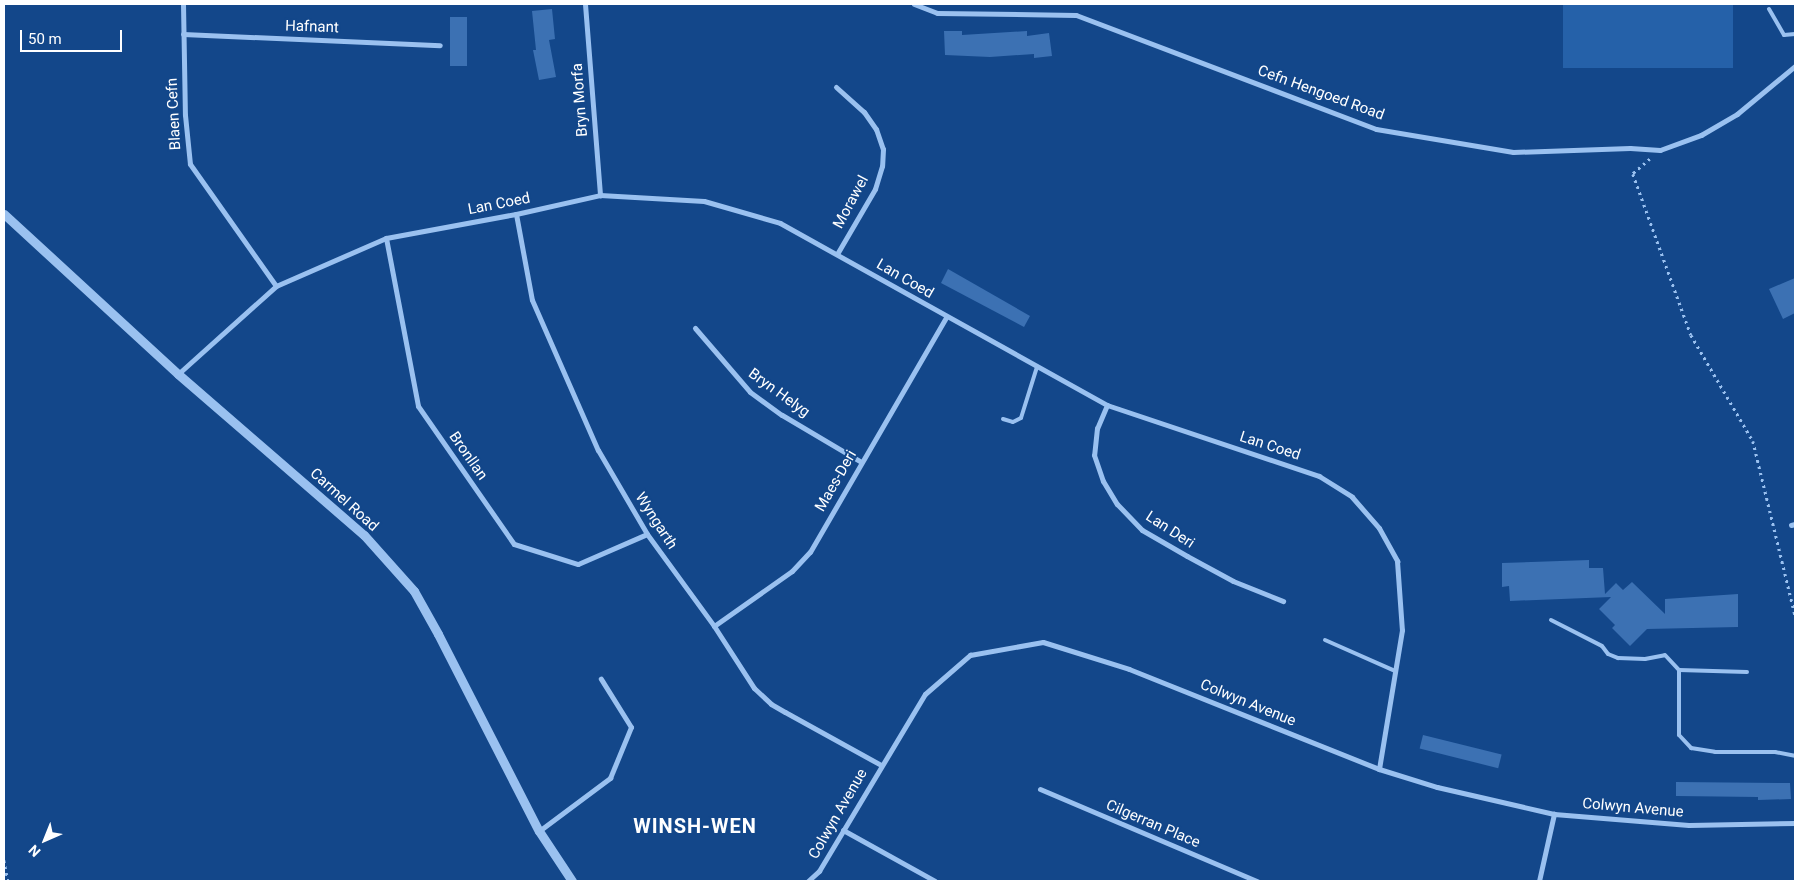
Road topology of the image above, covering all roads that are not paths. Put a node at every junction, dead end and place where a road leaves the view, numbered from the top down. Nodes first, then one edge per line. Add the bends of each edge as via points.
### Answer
1 (183, 4) edge
2 (586, 4) edge
3 (914, 4) edge
4 (1769, 9) dead end
5 (184, 34) junction
6 (1795, 34) edge
7 (440, 45) dead end
8 (1795, 66) edge
9 (836, 87) dead end
10 (600, 195) junction
11 (4, 214) edge
12 (516, 214) junction
13 (386, 238) junction
14 (837, 254) junction
15 (276, 286) junction
16 (946, 317) junction
17 (696, 328) dead end
18 (1038, 367) junction
19 (178, 374) junction
20 (1107, 405) junction
21 (1003, 419) dead end
22 (861, 462) junction
23 (647, 534) junction
24 (1283, 602) dead end
25 (1552, 620) dead end
26 (714, 626) junction
27 (1325, 640) dead end
28 (1679, 670) junction
29 (1396, 672) junction
30 (1748, 672) dead end
31 (601, 679) dead end
32 (1795, 756) edge
33 (881, 765) junction
34 (1379, 769) junction
35 (1040, 790) dead end
36 (1554, 814) junction
37 (1795, 823) edge
38 (843, 830) junction
39 (539, 831) junction
40 (572, 881) edge
41 (808, 881) edge
42 (935, 881) edge
43 (1256, 881) edge
44 (1539, 881) edge

1 - 5 street, Blaen Cefn
2 - 10 street, Bryn Morfa
3 - 8 street, Cefn Hengoed Road via 937,13 1076,15 1376,128 1513,152 1660,150 1701,134 1737,114
4 - 6 lane via 1784,35
5 - 7 street, Hafnant
5 - 15 street, Blaen Cefn via 185,115 190,164
9 - 14 street, Morawel via 864,112 876,129 883,149 875,189
10 - 12 street, Lan Coed
10 - 14 street, Lan Coed via 704,201 780,223
11 - 19 street, Carmel Road
12 - 13 street, Lan Coed
12 - 23 street, Wyngarth via 532,300 598,450
13 - 15 street, Lan Coed
13 - 23 street, Bronllan via 418,406 514,544 578,564
14 - 16 street, Lan Coed
15 - 19 street, Lan Coed
16 - 18 street, Lan Coed
16 - 22 street, Maes-Deri
17 - 22 street, Bryn Helyg via 750,392
18 - 20 street, Lan Coed
18 - 21 lane via 1021,418 1013,422
19 - 39 street, Carmel Road via 364,535 414,591
20 - 24 street, Lan Deri via 1097,428 1094,455 1103,481 1117,504 1142,530 1179,552 1233,581
20 - 29 street, Lan Coed via 1319,476 1352,497 1379,528 1397,561 1402,630
22 - 26 street, Maes-Deri via 810,552 792,571
23 - 26 street, Wyngarth
25 - 28 lane via 1602,646 1613,656 1645,659 1665,655
26 - 33 street, Wyngarth via 754,688 771,704
27 - 29 lane
28 - 30 lane
28 - 32 lane via 1679,735 1692,748 1714,752 1776,752
29 - 34 street, Lan Coed
31 - 39 street via 631,727 610,778
33 - 34 street, Colwyn Avenue via 925,694 970,655 1042,642 1129,669
33 - 38 street, Colwyn Avenue
34 - 36 street, Colwyn Avenue via 1437,787
35 - 43 street, Cilgerran Place
36 - 37 street, Colwyn Avenue via 1690,825
36 - 44 street
38 - 41 street, Colwyn Avenue via 819,871
38 - 42 street
39 - 40 street, Carmel Road

